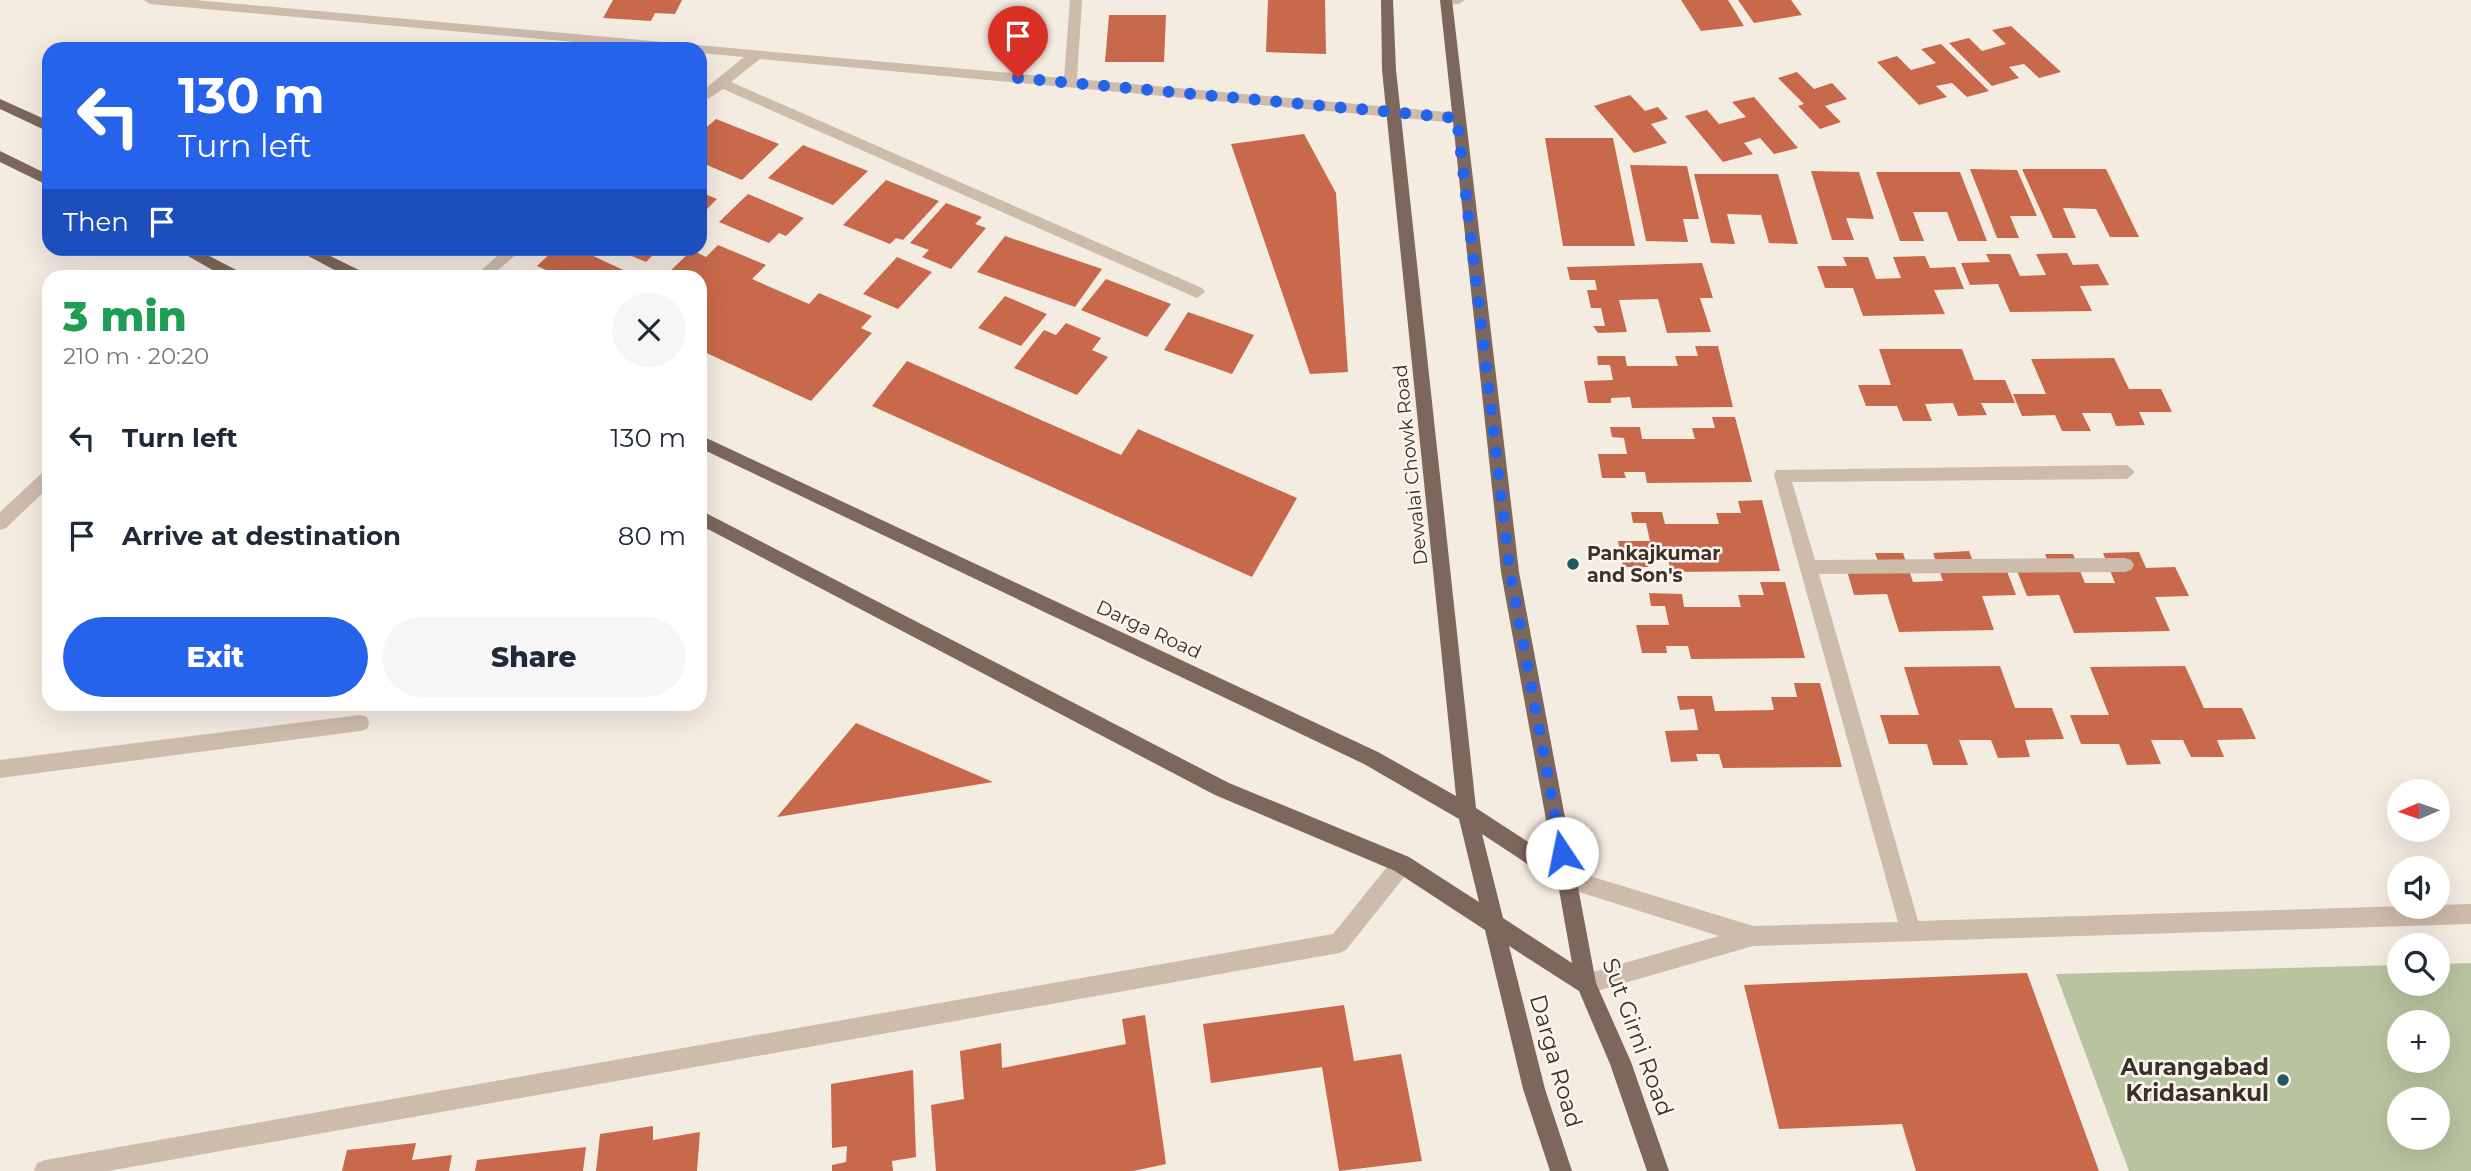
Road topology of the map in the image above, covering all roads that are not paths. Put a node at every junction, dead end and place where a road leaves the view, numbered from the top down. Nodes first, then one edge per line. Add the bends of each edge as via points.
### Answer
1 (150, 0) edge
2 (1076, 0) edge
3 (1387, 0) edge
4 (1450, 1) edge
5 (213, 3) edge
6 (626, 42) edge
7 (707, 50) edge
8 (757, 54) junction
9 (1070, 82) junction
10 (722, 83) junction
11 (707, 95) edge
12 (0, 103) edge
13 (1394, 111) junction
14 (1457, 118) junction
15 (42, 124) edge
16 (0, 156) edge
17 (42, 177) edge
18 (196, 256) edge
19 (317, 256) edge
20 (507, 256) edge
21 (223, 270) edge
22 (346, 270) edge
23 (490, 270) edge
24 (1197, 292) dead end
25 (707, 444) edge
26 (2127, 471) dead end
27 (42, 484) edge
28 (707, 521) edge
29 (0, 523) edge
30 (2125, 565) dead end
31 (1808, 567) junction
32 (359, 723) dead end
33 (0, 769) edge
34 (1467, 813) junction
35 (1402, 864) junction
36 (1567, 879) junction
37 (2471, 914) edge
38 (1492, 923) junction
39 (1911, 931) junction
40 (1753, 936) junction
41 (1586, 984) junction
42 (45, 1171) edge
43 (1561, 1171) edge
44 (1658, 1171) edge

1 - 5 street
2 - 9 street
3 - 13 main road, Dewalai Chowk Road
4 - 14 main road
5 - 6 street
7 - 8 street
8 - 9 street
8 - 10 street
9 - 13 street
10 - 11 street
10 - 24 street
12 - 15 main road
13 - 14 street
13 - 34 main road, Dewalai Chowk Road
14 - 36 main road via 1510,572
16 - 17 main road
18 - 21 main road
19 - 22 main road
20 - 23 street
25 - 34 main road, Darga Road via 1371,758
26 - 31 street via 1782,475
27 - 29 street
28 - 35 main road, Darga Road via 1222,789
30 - 31 street
31 - 39 street
32 - 33 street
34 - 36 main road, Darga Road
34 - 38 main road, Dewalai Chowk Road
35 - 38 main road, Darga Road
35 - 42 street via 1339,943
36 - 40 street
36 - 41 main road, Sut Girni Road
37 - 39 street
38 - 41 main road, Darga Road
38 - 43 main road, Darga Road via 1534,1089
39 - 40 street
40 - 41 street
41 - 44 main road, Sut Girni Road via 1620,1062

